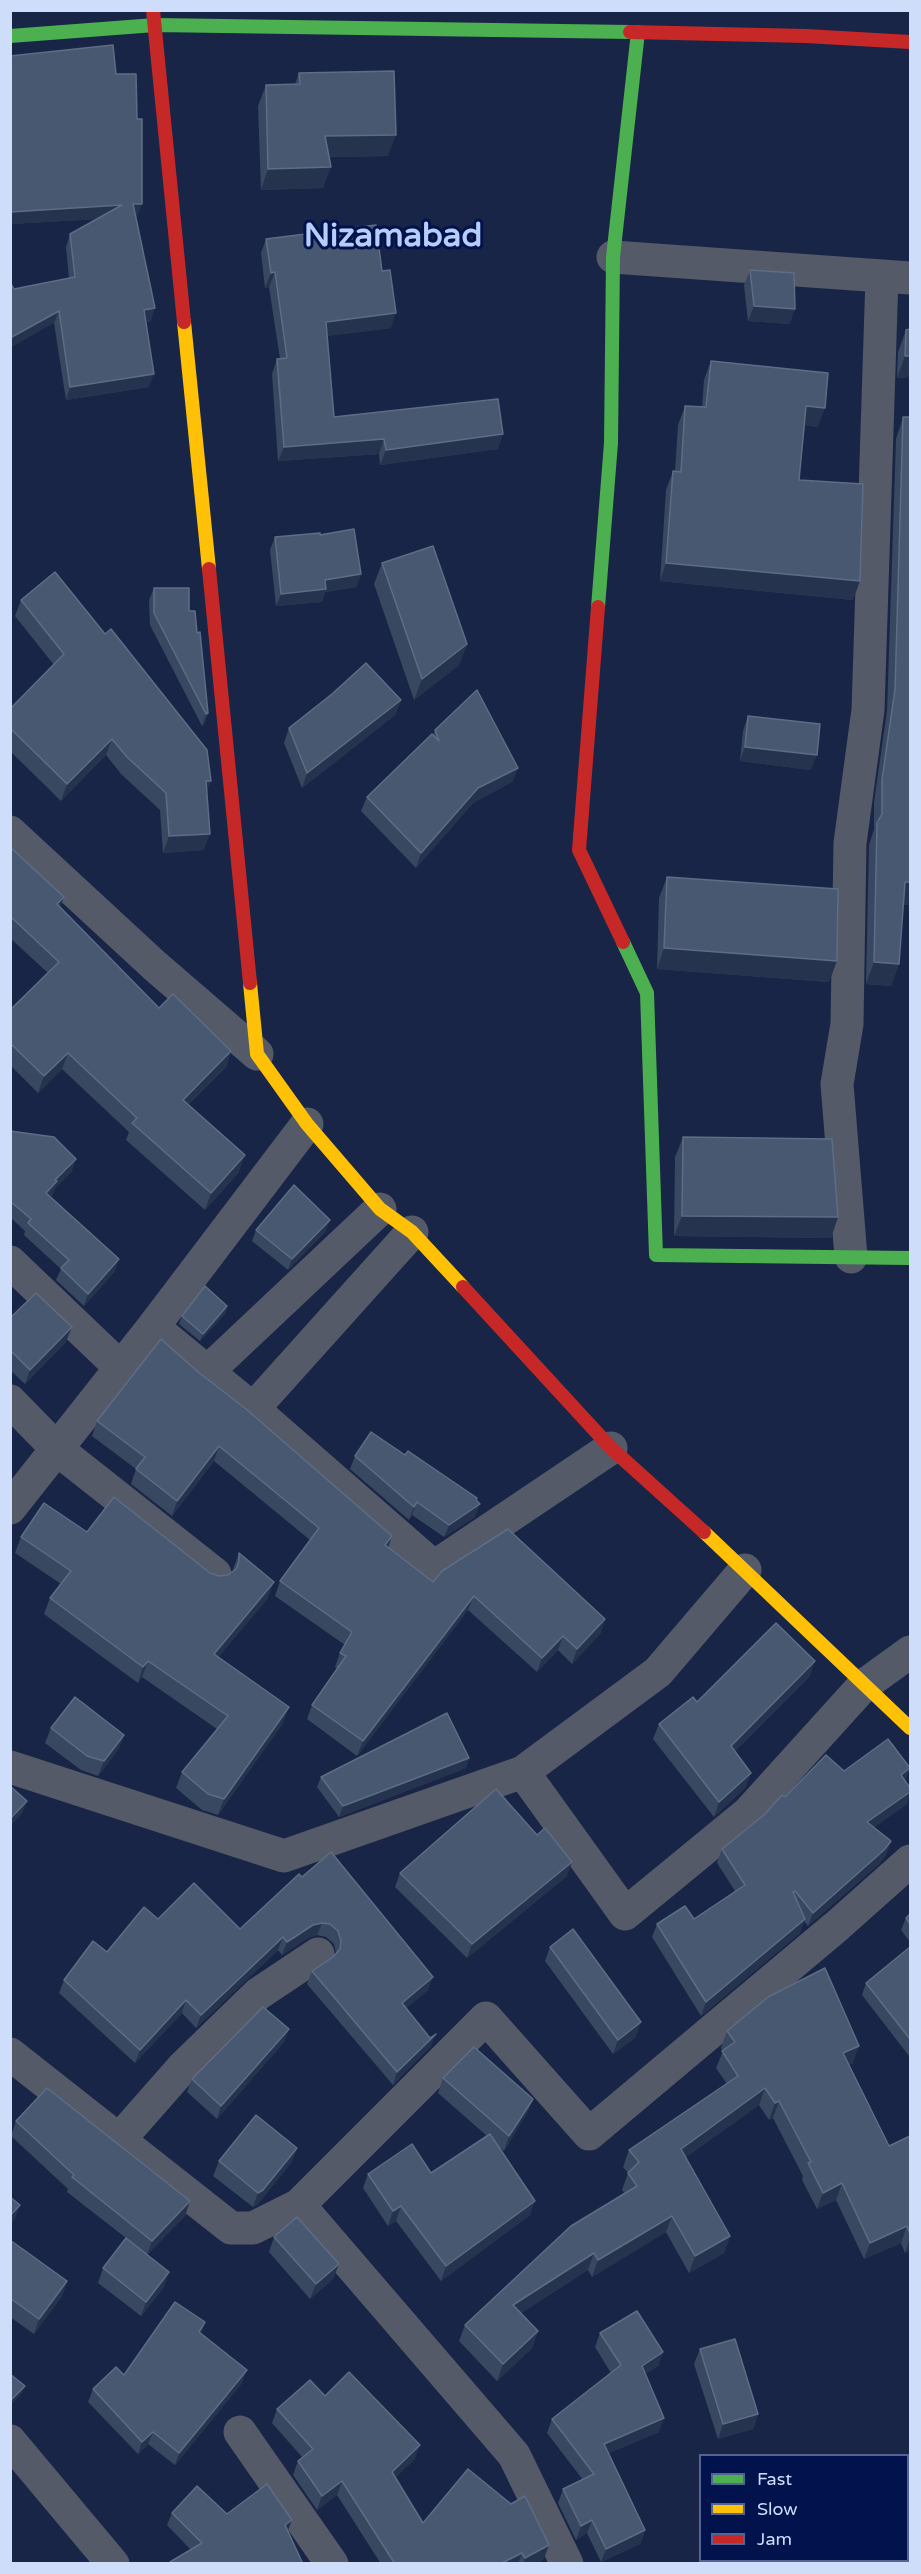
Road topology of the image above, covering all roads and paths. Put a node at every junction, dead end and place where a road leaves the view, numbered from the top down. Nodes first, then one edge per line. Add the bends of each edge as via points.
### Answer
1 (153, 10) edge
2 (207, 18) edge
3 (155, 26) junction
4 (638, 32) junction
5 (10, 36) edge
6 (910, 42) edge
7 (613, 256) junction
8 (896, 277) edge
9 (10, 832) edge
10 (257, 1054) junction
11 (307, 1124) junction
12 (380, 1209) junction
13 (412, 1232) junction
14 (851, 1257) junction
15 (910, 1258) edge
16 (10, 1262) edge
17 (153, 1327) junction
18 (121, 1368) junction
19 (206, 1373) junction
20 (10, 1401) edge
21 (253, 1409) junction
22 (611, 1448) junction
23 (58, 1450) junction
24 (10, 1508) edge
25 (745, 1570) junction
26 (215, 1574) edge
27 (910, 1652) edge
28 (863, 1686) junction
29 (910, 1728) edge
30 (10, 1767) edge
31 (524, 1772) junction
32 (910, 1861) edge
33 (318, 1954) dead end
34 (10, 2054) edge
35 (118, 2141) junction
36 (299, 2205) junction
37 (240, 2432) dead end
38 (10, 2442) edge
39 (113, 2564) edge
40 (333, 2564) edge
41 (567, 2564) edge

1 - 3 main road
2 - 3 main road
2 - 4 main road
3 - 5 main road
3 - 10 main road
4 - 6 main road
4 - 7 main road
7 - 8 street
7 - 14 main road via 611,443 579,850 647,993 656,1255
8 - 14 street via 868,710 850,843 847,1024 837,1084
9 - 10 street
10 - 11 main road
11 - 12 main road
11 - 17 street
12 - 13 main road
12 - 19 street
13 - 21 street
13 - 22 main road
14 - 15 main road
16 - 18 street
17 - 18 street
17 - 19 street
18 - 23 street
19 - 21 street
20 - 23 street
21 - 22 street via 434,1567
22 - 25 main road
23 - 24 street
23 - 26 street
25 - 28 main road
25 - 31 street via 658,1672
27 - 28 street
28 - 29 main road
28 - 31 street via 748,1813 625,1914
30 - 31 street via 284,1856
32 - 36 street via 589,2134 486,2018
33 - 35 street via 258,1994 184,2066
34 - 35 street
35 - 36 street via 231,2228 253,2228
36 - 41 street via 514,2455
37 - 40 street
38 - 39 street

